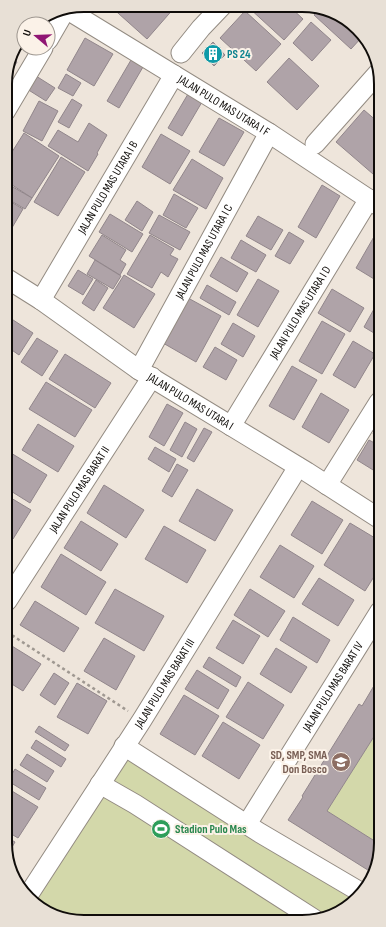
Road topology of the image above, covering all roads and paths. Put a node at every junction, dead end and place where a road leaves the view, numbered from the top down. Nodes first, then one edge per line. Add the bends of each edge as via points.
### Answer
1 (216, 12) edge
2 (73, 13) edge
3 (62, 16) edge
4 (56, 26) edge
5 (181, 53) dead end
6 (38, 56) edge
7 (174, 75) junction
8 (373, 78) edge
9 (12, 100) edge
10 (269, 133) junction
11 (315, 144) dead end
12 (374, 202) edge
13 (12, 284) edge
14 (41, 300) junction
15 (146, 374) junction
16 (374, 410) edge
17 (231, 426) junction
18 (298, 467) junction
19 (327, 485) junction
20 (374, 515) edge
21 (12, 593) edge
22 (374, 621) edge
23 (12, 635) edge
24 (142, 720) junction
25 (124, 746) junction
26 (100, 784) junction
27 (247, 824) junction
28 (357, 890) edge
29 (31, 891) edge
30 (307, 914) edge

1 - 5 street
2 - 7 street, JALAN PULO MAS UTARA I F
3 - 4 street
6 - 9 street
7 - 10 street, JALAN PULO MAS UTARA I F
7 - 14 street, JALAN PULO MAS UTARA I B
8 - 11 street
10 - 12 street, JALAN PULO MAS UTARA I F
10 - 15 street, JALAN PULO MAS UTARA I C
12 - 17 street, JALAN PULO MAS UTARA I D
13 - 14 street, JALAN PULO MAS UTARA I
14 - 15 street, JALAN PULO MAS UTARA I
15 - 17 street, JALAN PULO MAS UTARA I
15 - 21 street, JALAN PULO MAS BARAT II
16 - 19 street
17 - 18 street, JALAN PULO MAS UTARA I
18 - 19 street, JALAN PULO MAS UTARA I
18 - 24 street, JALAN PULO MAS BARAT III
19 - 20 street, JALAN PULO MAS UTARA I
22 - 27 street, JALAN PULO MAS BARAT IV
23 - 24 path
24 - 25 street, JALAN PULO MAS BARAT III
25 - 26 street, JALAN PULO MAS BARAT III
25 - 27 street
26 - 29 street, JALAN PULO MAS BARAT III
26 - 30 street
27 - 28 street

